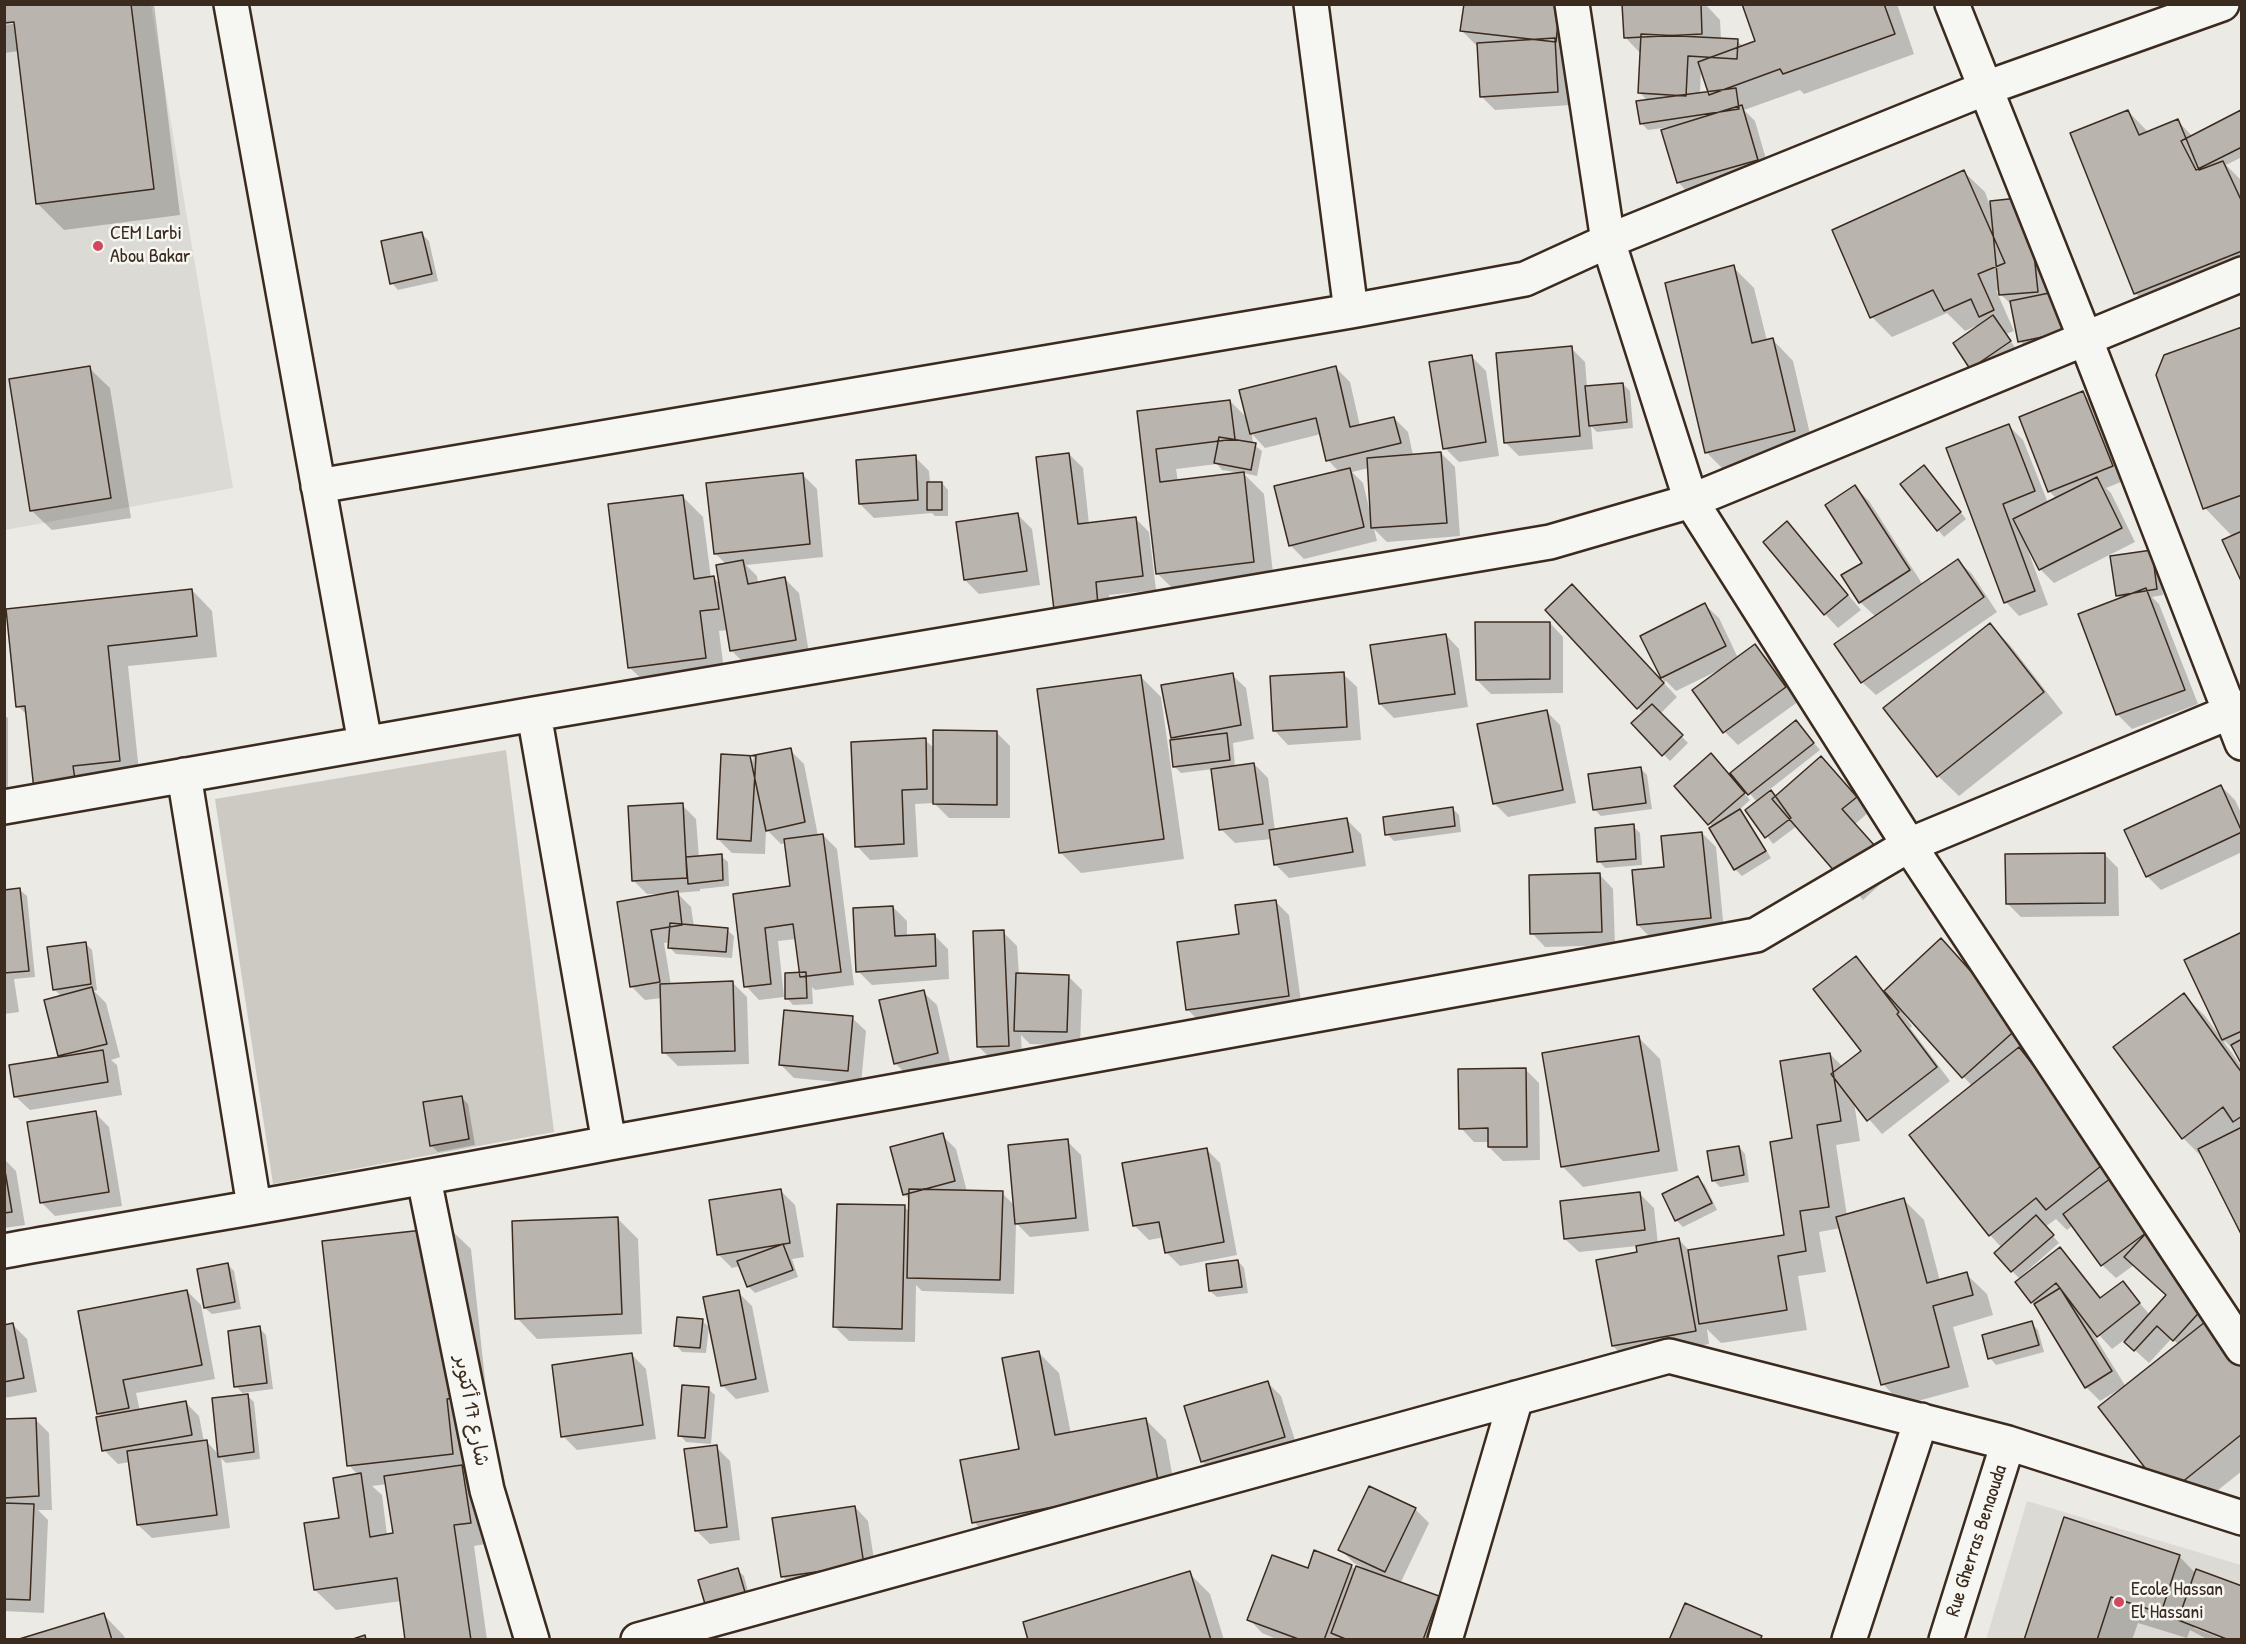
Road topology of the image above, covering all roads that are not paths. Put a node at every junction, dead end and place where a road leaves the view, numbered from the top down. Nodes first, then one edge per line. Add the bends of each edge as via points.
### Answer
1 (231, 4) edge
2 (1311, 4) edge
3 (1572, 4) edge
4 (1952, 4) edge
5 (2222, 4) edge
6 (1986, 88) junction
7 (1608, 241) junction
8 (2241, 274) edge
9 (1351, 311) junction
10 (2085, 338) junction
11 (318, 486) junction
12 (1691, 501) junction
13 (2235, 709) edge
14 (534, 714) junction
15 (365, 743) junction
16 (2241, 743) edge
17 (184, 775) junction
18 (4, 807) edge
19 (1909, 845) junction
20 (609, 1143) junction
21 (424, 1179) junction
22 (254, 1206) junction
23 (4, 1251) edge
24 (2241, 1348) edge
25 (1516, 1398) junction
26 (1921, 1420) junction
27 (2008, 1443) junction
28 (2241, 1518) edge
29 (532, 1640) edge
30 (638, 1640) edge
31 (1445, 1640) edge
32 (1849, 1640) edge
33 (1946, 1640) edge

1 - 11 street
2 - 9 street
3 - 7 street
4 - 6 street
5 - 6 street
6 - 7 street
6 - 10 street
7 - 9 street via 1525,279
7 - 12 street
8 - 10 street
9 - 11 street
10 - 12 street
10 - 13 street
11 - 15 street
12 - 14 street via 1550,542
12 - 19 street
13 - 16 street
13 - 19 street
14 - 15 street
14 - 20 street
15 - 17 street
17 - 18 street
17 - 22 street
19 - 20 street via 1756,935
19 - 24 street
20 - 21 street
21 - 22 street
21 - 29 street, شارع 17 أكتوبر via 487,1490
22 - 23 street
25 - 26 street via 1669,1356
25 - 30 street
25 - 31 street
26 - 27 street
26 - 32 street
27 - 28 street
27 - 33 street, Rue Gherras Benaouda

